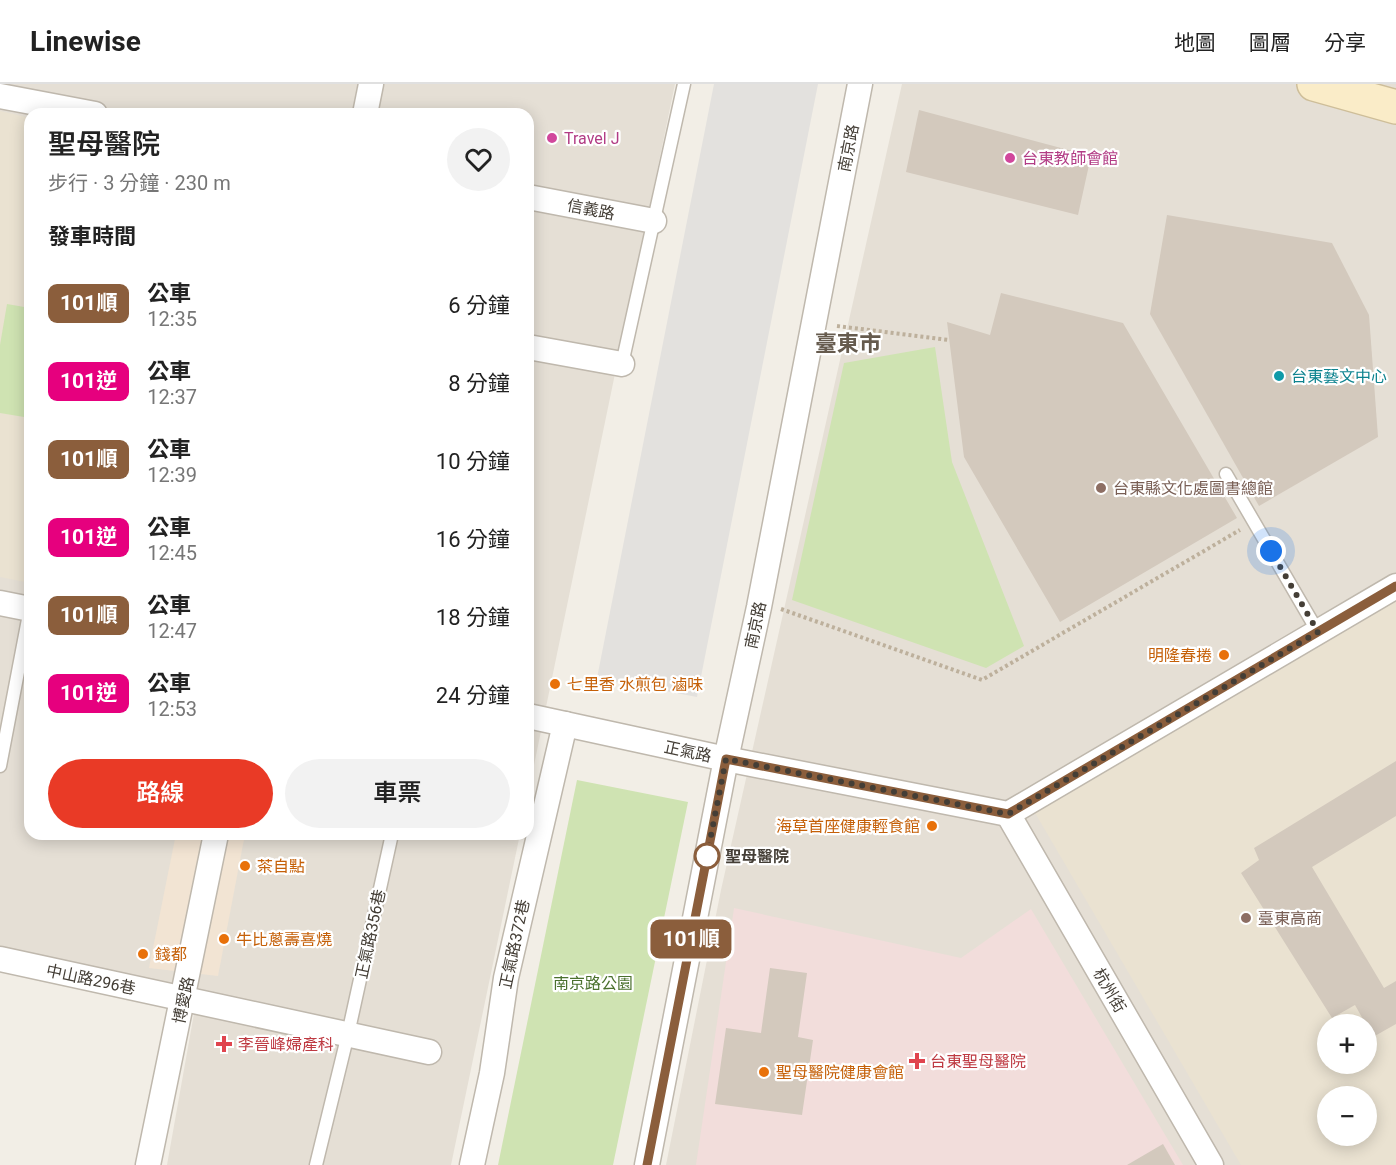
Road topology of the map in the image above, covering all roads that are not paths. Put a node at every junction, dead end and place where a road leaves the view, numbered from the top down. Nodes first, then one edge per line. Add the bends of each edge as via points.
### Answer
1 (370, 84) edge
2 (684, 84) edge
3 (860, 84) edge
4 (1314, 84) edge
5 (0, 96) edge
6 (1396, 107) edge
7 (63, 108) edge
8 (366, 108) edge
9 (534, 198) edge
10 (654, 221) junction
11 (534, 348) edge
12 (622, 364) joint
13 (1226, 474) dead end
14 (1396, 586) edge
15 (0, 603) edge
16 (24, 608) edge
17 (1318, 632) junction
18 (24, 640) edge
19 (534, 717) edge
20 (565, 724) junction
21 (726, 759) junction
22 (0, 766) edge
23 (1008, 814) junction
24 (215, 840) edge
25 (391, 840) edge
26 (0, 959) edge
27 (183, 999) junction
28 (348, 1034) junction
29 (429, 1052) dead end
30 (148, 1165) edge
31 (316, 1165) edge
32 (472, 1165) edge
33 (647, 1165) edge
34 (1211, 1165) edge

1 - 8 street
2 - 10 lane
3 - 21 street, 南京路
4 - 6 street
5 - 7 street
9 - 10 street, 信義路
10 - 12 lane
11 - 12 street
13 - 17 lane
14 - 17 street
15 - 16 street
17 - 23 street
18 - 22 lane
19 - 20 street, 正氣路
20 - 21 street, 正氣路
20 - 32 street, 正氣路372巷 via 506,978 492,1073
21 - 23 street, 正氣路
21 - 33 street, 南京路
23 - 34 street, 杭州街
24 - 27 street, 博愛路
25 - 28 lane, 正氣路356巷
26 - 27 street, 中山路296巷
27 - 28 street, 中山路296巷
27 - 30 street, 博愛路
28 - 29 street, 中山路296巷
28 - 31 lane, 正氣路356巷

